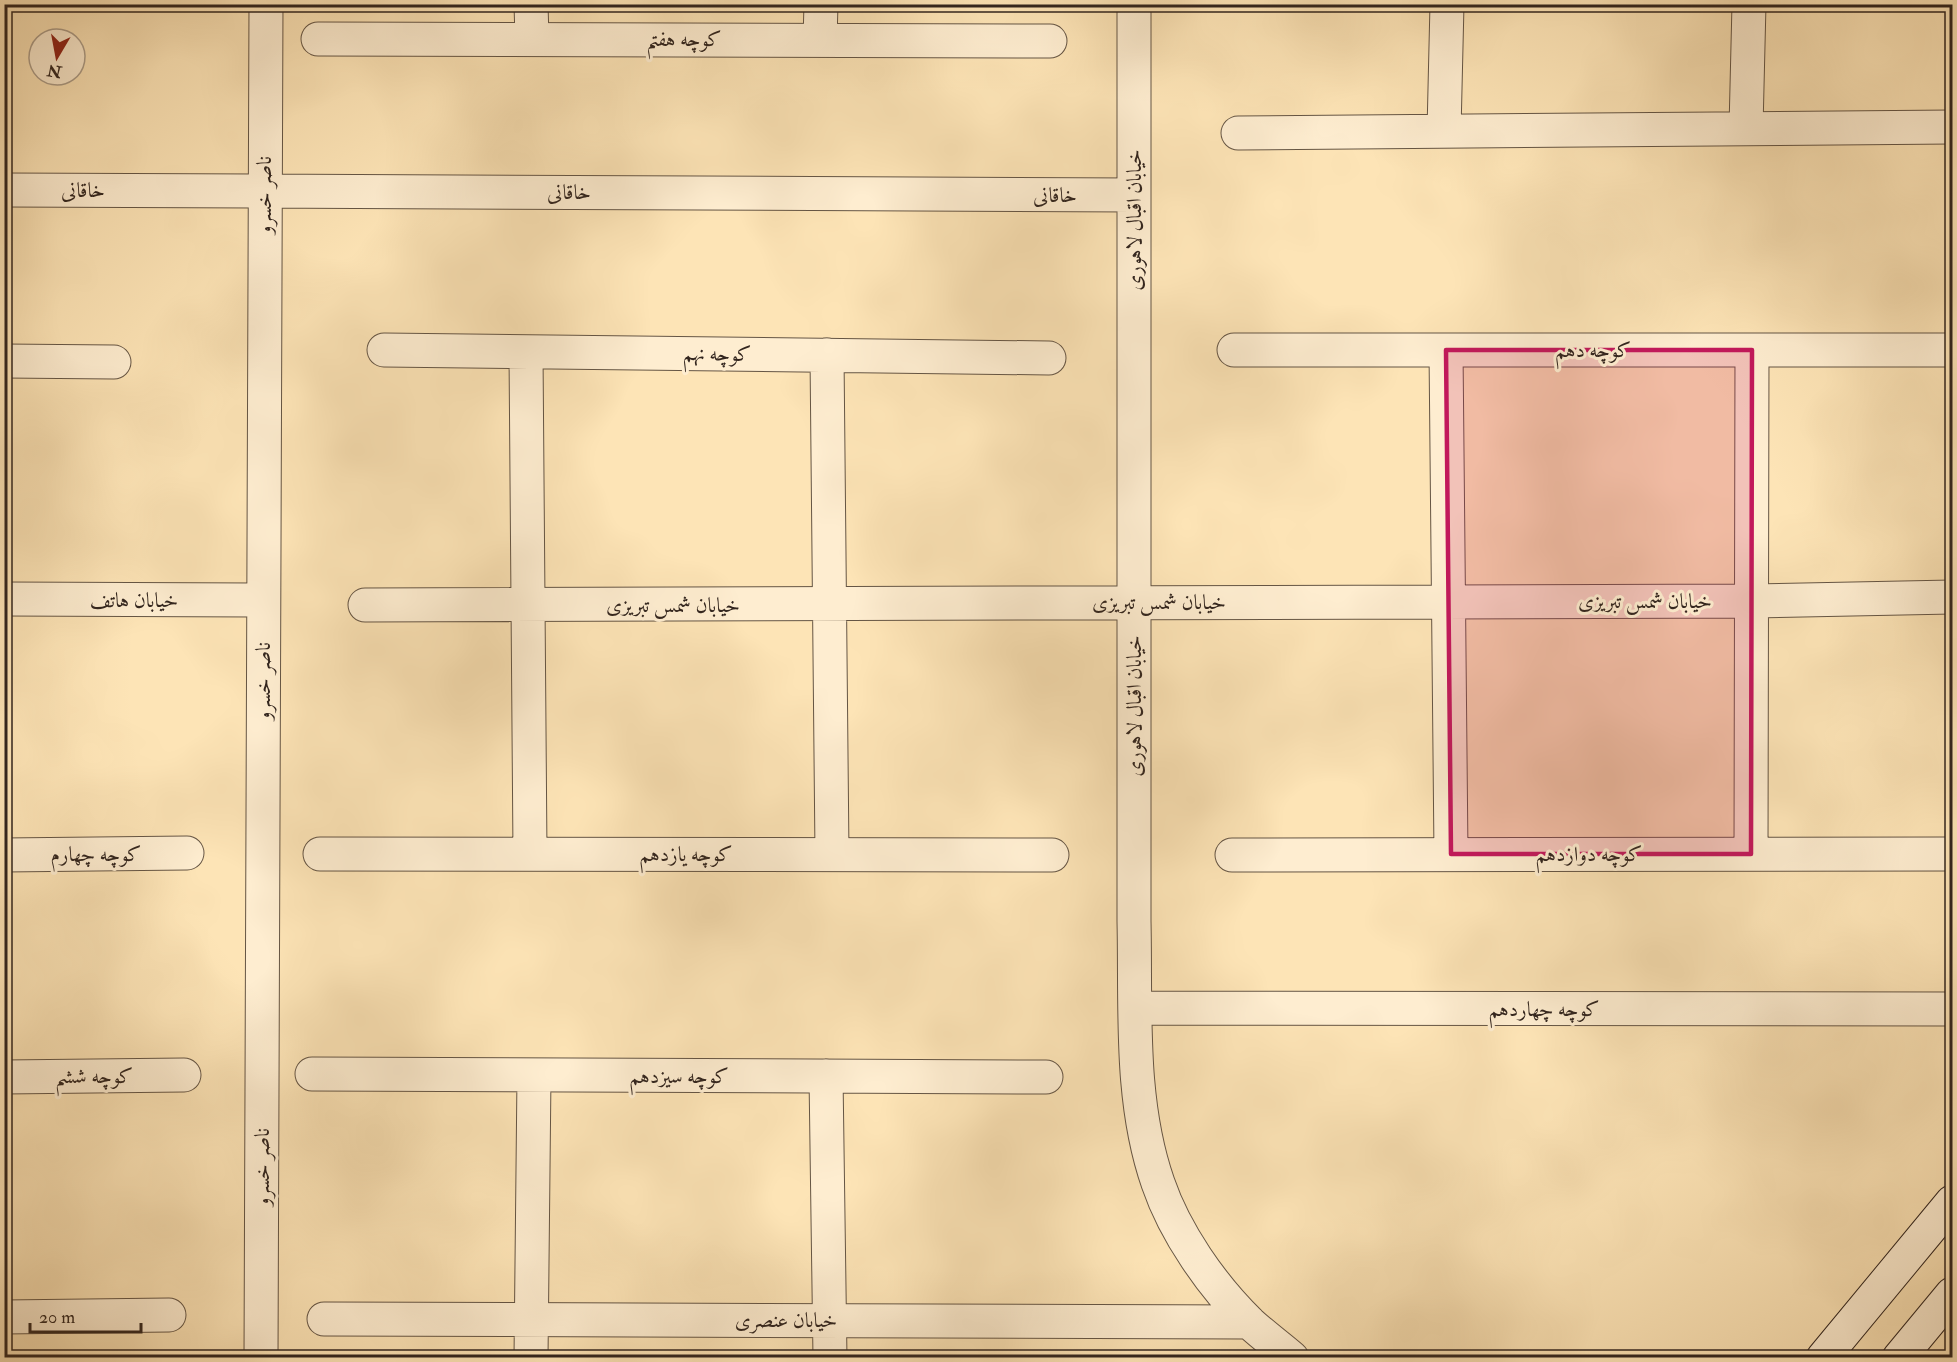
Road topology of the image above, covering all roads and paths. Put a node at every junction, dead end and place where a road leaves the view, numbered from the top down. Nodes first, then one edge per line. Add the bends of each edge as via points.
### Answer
1 (266, 4) edge
2 (531, 4) edge
3 (821, 4) edge
4 (1134, 4) edge
5 (1447, 4) edge
6 (1749, 4) edge
7 (318, 39) dead end
8 (532, 39) junction
9 (820, 40) junction
10 (1050, 40) dead end
11 (1953, 126) edge
12 (1746, 128) junction
13 (1444, 131) junction
14 (1238, 133) dead end
15 (4, 190) edge
16 (264, 190) junction
17 (1134, 195) junction
18 (384, 350) dead end
19 (1234, 350) dead end
20 (1446, 350) junction
21 (1752, 350) junction
22 (1953, 350) edge
23 (526, 352) junction
24 (827, 355) junction
25 (1049, 358) dead end
26 (4, 361) edge
27 (114, 362) dead end
28 (1953, 597) edge
29 (4, 599) edge
30 (263, 600) junction
31 (1752, 601) junction
32 (1135, 602) junction
33 (1448, 602) junction
34 (365, 605) dead end
35 (529, 605) junction
36 (830, 605) junction
37 (187, 854) dead end
38 (320, 854) dead end
39 (530, 854) junction
40 (1751, 854) junction
41 (1947, 854) dead end
42 (4, 855) edge
43 (832, 855) junction
44 (1052, 855) dead end
45 (1232, 855) dead end
46 (1451, 855) junction
47 (1136, 1008) junction
48 (1953, 1009) edge
49 (312, 1074) dead end
50 (184, 1075) dead end
51 (534, 1075) junction
52 (826, 1076) junction
53 (4, 1077) edge
54 (1046, 1077) dead end
55 (1953, 1202) edge
56 (1953, 1294) edge
57 (169, 1315) dead end
58 (4, 1317) edge
59 (324, 1319) dead end
60 (532, 1319) junction
61 (829, 1320) junction
62 (1249, 1322) junction
63 (261, 1358) edge
64 (531, 1358) edge
65 (830, 1358) edge
66 (1292, 1358) edge
67 (1823, 1358) edge
68 (1899, 1358) edge

1 - 16 street, ناصر خسرو
2 - 8 street
3 - 9 street
4 - 17 street, خیابان اقبال لاهوری
5 - 13 street
6 - 12 street
7 - 8 street, کوچه هفتم
8 - 9 street, کوچه هفتم
9 - 10 street, کوچه هفتم
11 - 12 street
12 - 13 street
13 - 14 street
15 - 16 street, خاقانی
16 - 17 street, خاقانی
16 - 30 street, ناصر خسرو
17 - 32 street, خیابان اقبال لاهوری
18 - 23 street, کوچه نهم
19 - 20 street, کوچه دهم
20 - 21 street, کوچه دهم
20 - 33 street
21 - 22 street, کوچه دهم
21 - 31 street
23 - 24 street, کوچه نهم
23 - 35 street
24 - 25 street, کوچه نهم
24 - 36 street
26 - 27 street
28 - 31 street, خیابان شمس تبریزی
29 - 30 street, خیابان هاتف
30 - 63 street, ناصر خسرو
31 - 33 street, خیابان شمس تبریزی
31 - 40 street
32 - 33 street, خیابان شمس تبریزی
32 - 36 street, خیابان شمس تبریزی
32 - 47 street, خیابان اقبال لاهوری
33 - 46 street
34 - 35 street, خیابان شمس تبریزی
35 - 36 street, خیابان شمس تبریزی
35 - 39 street
36 - 43 street
37 - 42 street, کوچه چهارم
38 - 39 street, کوچه یازدهم
39 - 43 street, کوچه یازدهم
40 - 41 street, کوچه دوازدهم
40 - 46 street, کوچه دوازدهم
43 - 44 street, کوچه یازدهم
45 - 46 street, کوچه دوازدهم
47 - 48 street, کوچه چهاردهم
47 - 62 street, خیابان اقبال لاهوری via 1144,1131 1158,1183 1178,1226 1211,1276
49 - 51 street, کوچه سیزدهم
50 - 53 street, کوچه ششم
51 - 52 street, کوچه سیزدهم
51 - 60 street
52 - 54 street, کوچه سیزدهم
52 - 61 street
55 - 67 street
56 - 68 street
57 - 58 street
59 - 60 street, خیابان عنصری
60 - 61 street, خیابان عنصری
60 - 64 street
61 - 62 street, خیابان عنصری
61 - 65 street
62 - 66 street, خیابان اقبال لاهوری

